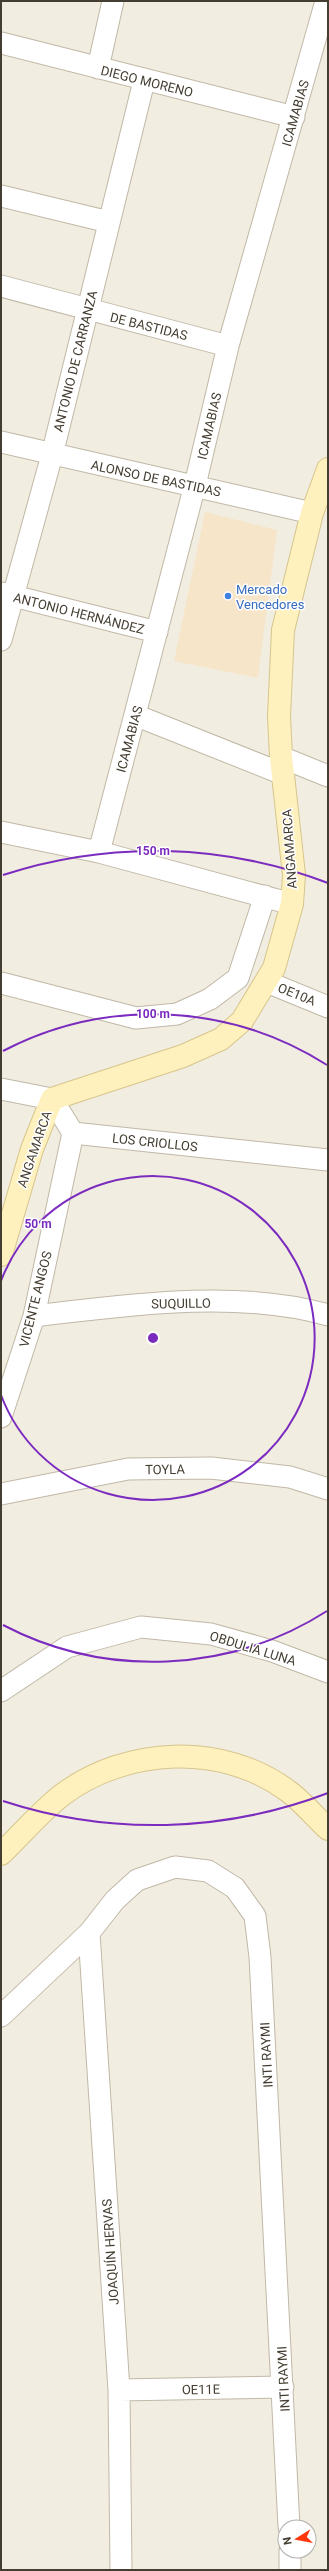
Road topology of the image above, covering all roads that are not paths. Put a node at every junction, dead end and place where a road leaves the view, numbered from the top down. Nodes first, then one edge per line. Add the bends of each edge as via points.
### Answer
1 (113, 1) edge
2 (326, 1) edge
3 (1, 43) edge
4 (98, 68) junction
5 (144, 81) junction
6 (294, 117) junction
7 (1, 196) edge
8 (109, 222) junction
9 (1, 286) edge
10 (87, 310) junction
11 (228, 346) junction
12 (1, 442) edge
13 (52, 455) junction
14 (328, 469) edge
15 (194, 486) junction
16 (312, 513) junction
17 (7, 595) edge
18 (157, 632) junction
19 (1, 640) edge
20 (135, 715) junction
21 (282, 765) junction
22 (328, 776) edge
23 (1, 832) edge
24 (99, 852) junction
25 (265, 896) junction
26 (292, 904) junction
27 (267, 982) junction
28 (1, 983) edge
29 (328, 1007) edge
30 (1, 1089) edge
31 (52, 1099) junction
32 (73, 1133) junction
33 (328, 1160) edge
34 (1, 1255) edge
35 (328, 1315) edge
36 (34, 1316) junction
37 (1, 1417) edge
38 (328, 1489) edge
39 (1, 1494) edge
40 (328, 1672) edge
41 (1, 1691) edge
42 (328, 1829) edge
43 (1, 1854) edge
44 (89, 1933) junction
45 (1, 2016) edge
46 (283, 2387) junction
47 (119, 2390) junction
48 (119, 2516) junction
49 (289, 2519) edge
50 (290, 2559) edge
51 (108, 2570) edge
52 (122, 2570) edge
53 (290, 2570) edge

1 - 4 street
2 - 6 street, ICAMABIAS
3 - 4 street, DIEGO MORENO
4 - 5 street, DIEGO MORENO
5 - 6 street, DIEGO MORENO
5 - 8 street, ANTONIO DE CARRANZA
6 - 11 street, ICAMABIAS
7 - 8 street
8 - 10 street, ANTONIO DE CARRANZA
9 - 10 street, DE BASTIDAS
10 - 11 street, DE BASTIDAS
10 - 13 street, ANTONIO DE CARRANZA
11 - 15 street, ICAMABIAS
12 - 13 street, ALONSO DE BASTIDAS
13 - 15 street, ALONSO DE BASTIDAS
13 - 17 street, ANTONIO DE CARRANZA
14 - 16 street, ANGAMARCA
15 - 16 street, ALONSO DE BASTIDAS
15 - 18 street, ICAMABIAS
16 - 21 street, ANGAMARCA via 283,630 279,674
17 - 18 street, ANTONIO HERNÁNDEZ
17 - 19 street, ANTONIO DE CARRANZA
18 - 20 street, ICAMABIAS
20 - 21 street
20 - 24 street, ICAMABIAS
21 - 22 street
21 - 26 street, ANGAMARCA via 294,875
23 - 24 street
24 - 25 street
25 - 26 street
25 - 28 street via 238,978 210,999 177,1014 136,1018
26 - 27 street, ANGAMARCA via 286,932
27 - 29 street, OE10A
27 - 31 street, ANGAMARCA via 242,1021 221,1039 183,1056
30 - 31 street
31 - 32 street
31 - 34 street, ANGAMARCA via 32,1149
32 - 33 street, LOS CRIOLLOS
32 - 36 street, VICENTE ANGOS
35 - 36 street, SUQUILLO via 255,1302 136,1304
36 - 37 street, VICENTE ANGOS
38 - 39 street, TOYLA via 290,1477 204,1468 128,1469
40 - 41 street, OBDULIA LUNA via 211,1634 141,1627 67,1647
42 - 43 street via 288,1791 252,1771 216,1760 177,1756 142,1759 109,1769 85,1780 61,1796
44 - 45 street, INTI RAYMI
44 - 46 street, INTI RAYMI via 114,1900 137,1880 175,1867 208,1871 235,1888 255,1916 260,1957
44 - 47 street, JOAQUÍN HERVAS
46 - 47 street, OE11E
46 - 49 street, INTI RAYMI
47 - 48 street, JOAQUÍN HERVAS
48 - 51 street
48 - 52 street, JOAQUÍN HERVAS
50 - 53 street

